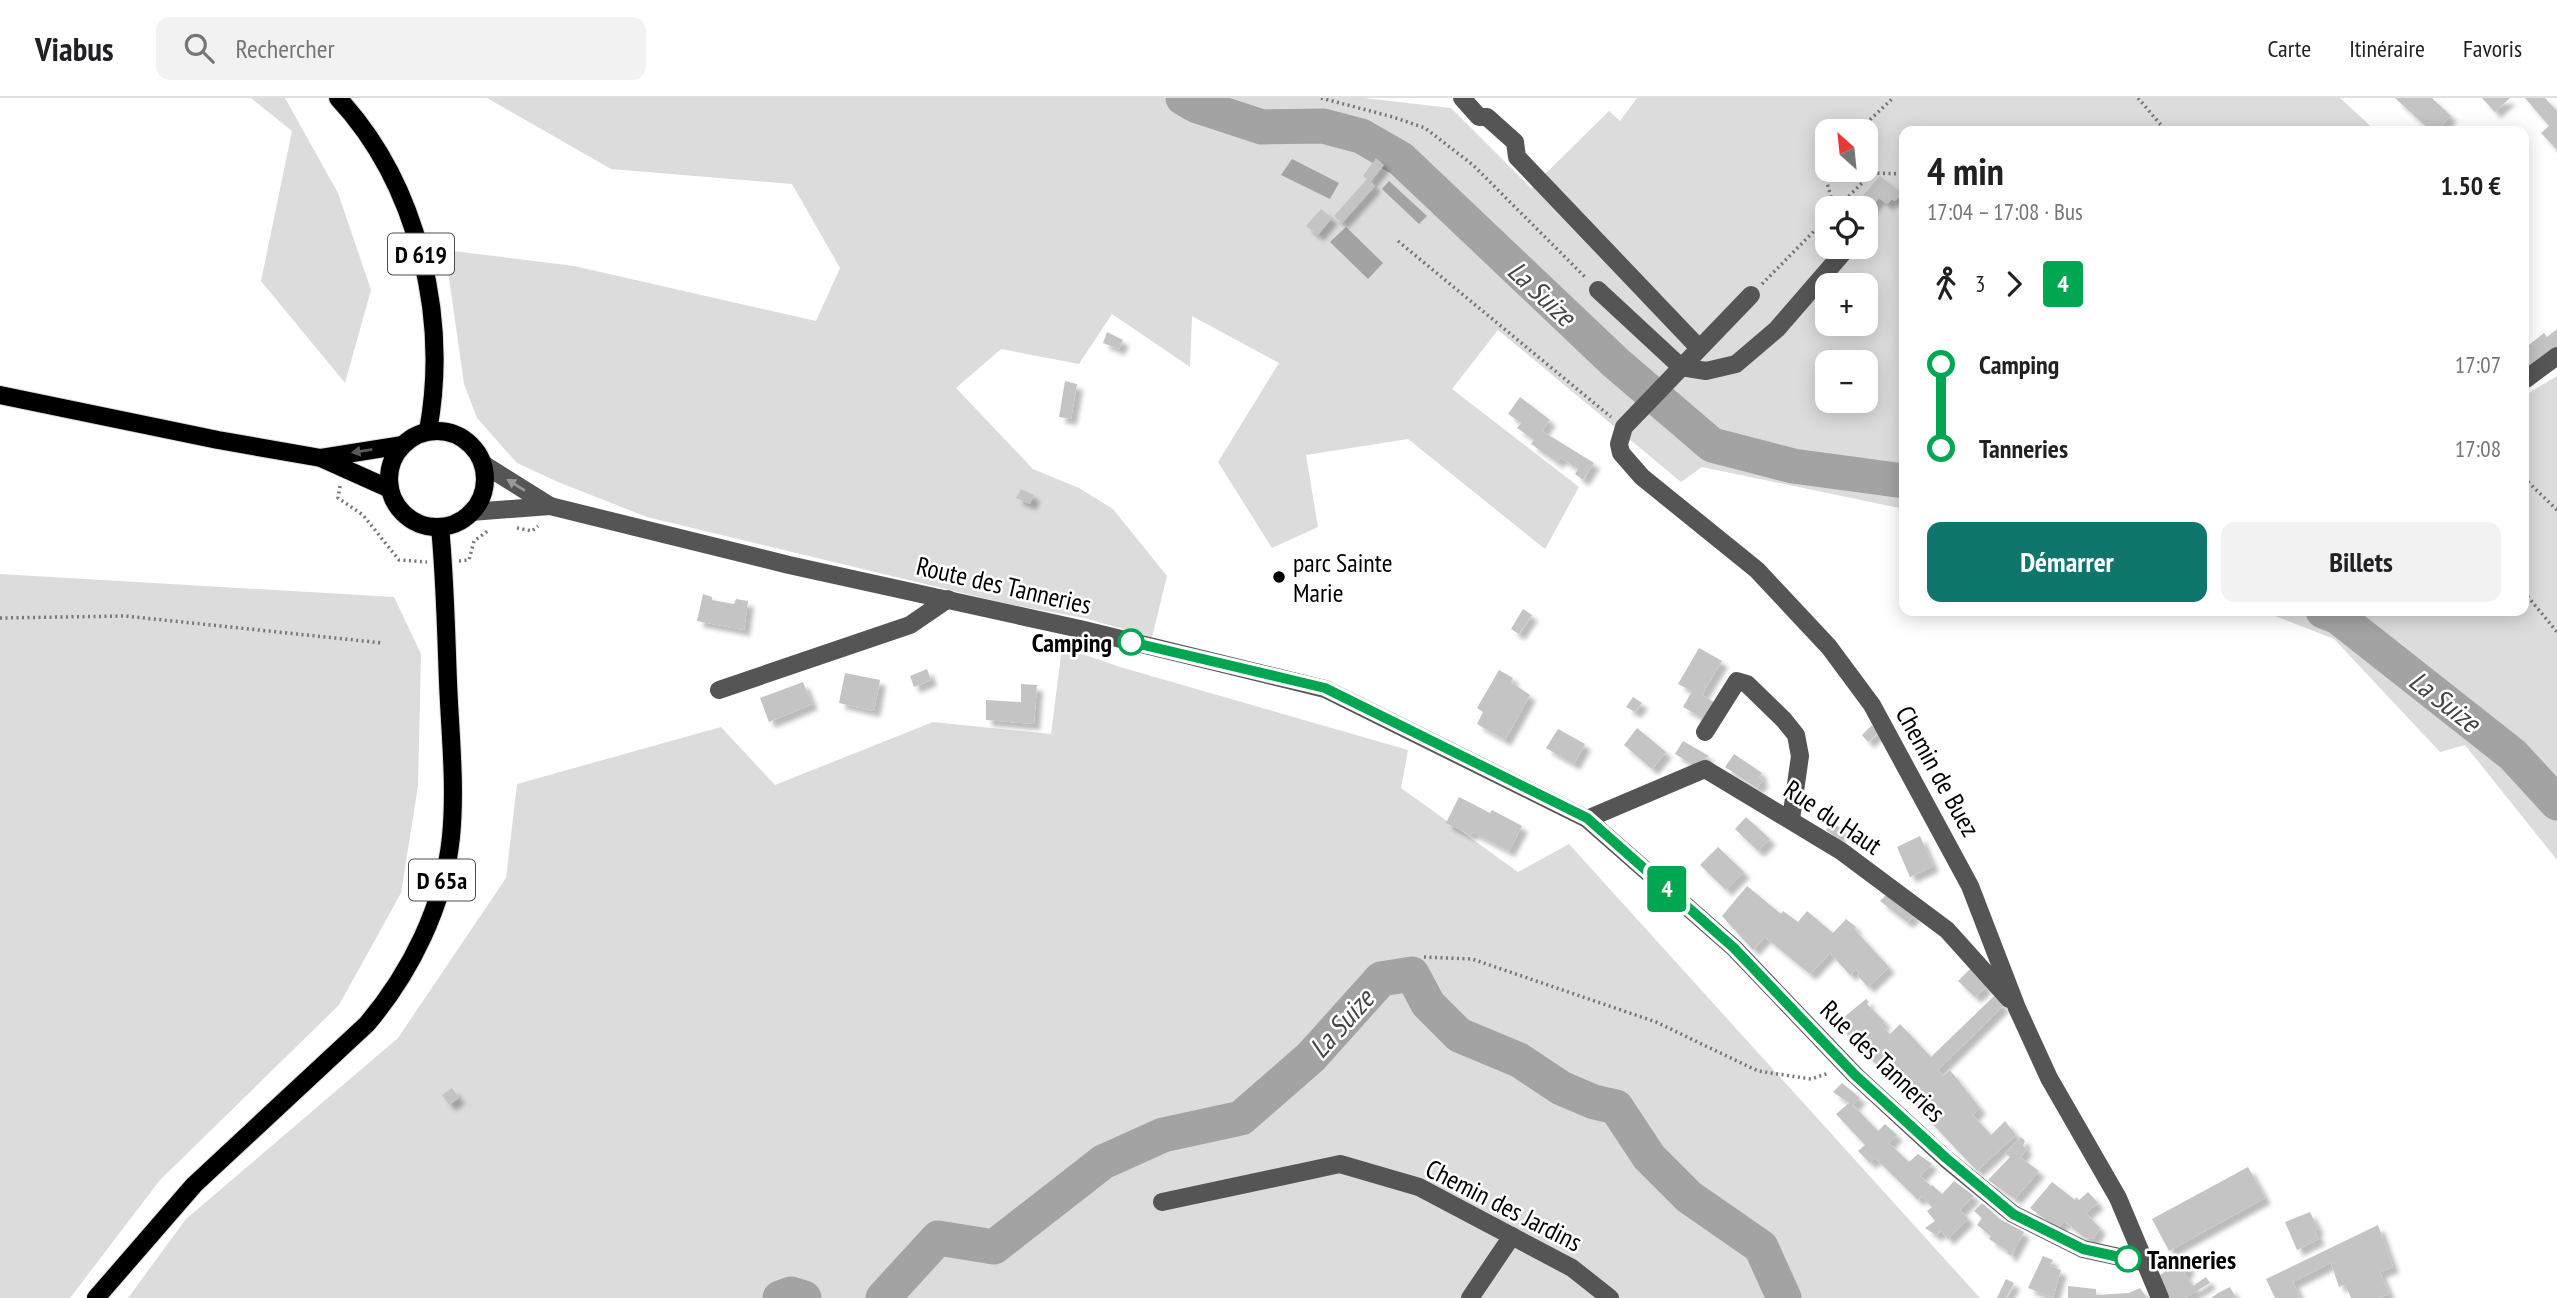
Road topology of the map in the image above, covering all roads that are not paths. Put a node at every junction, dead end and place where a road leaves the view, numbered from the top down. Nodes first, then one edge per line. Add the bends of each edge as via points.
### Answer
1 (338, 98) edge
2 (1462, 98) edge
3 (1837, 259) edge
4 (1598, 290) road end
5 (1751, 295) road end
6 (1699, 348) junction
7 (2557, 356) edge
8 (1681, 367) junction
9 (2529, 377) edge
10 (0, 395) edge
11 (428, 431) junction
12 (403, 444) junction
13 (321, 458) junction
14 (483, 464) junction
15 (390, 489) junction
16 (550, 506) junction
17 (471, 512) junction
18 (440, 527) junction
19 (948, 599) junction
20 (719, 690) dead end
21 (1705, 732) dead end
22 (1587, 818) junction
23 (1791, 819) junction
24 (2017, 1008) junction
25 (1162, 1202) dead end
26 (1512, 1236) junction
27 (2147, 1263) junction
28 (96, 1298) edge
29 (1470, 1298) edge
30 (1611, 1298) edge
31 (2160, 1298) edge

1 - 11 main road, D 619 via 386,160 413,221 426,275 434,344
2 - 6 street via 1479,117 1487,117 1515,142 1517,157 1524,165
3 - 8 street via 1777,328 1736,364 1706,371
4 - 8 street
5 - 6 street
6 - 8 street
7 - 9 street
8 - 24 street, Chemin de Buez via 1623,427 1620,453 1642,477 1756,570 1829,646 1872,705 1970,887
10 - 13 main road
11 - 12 main road
11 - 14 main road via 455,434 467,441
12 -> 13 main road
12 - 15 main road via 390,469
13 - 15 main road
16 -> 14 street, Route des Tanneries
14 - 17 main road via 484,490
15 - 18 main road via 412,520
16 - 17 street, Route des Tanneries
16 - 19 street, Route des Tanneries
17 - 18 main road
18 - 28 main road, D 65a via 453,776 451,836 445,871 410,964 367,1024 194,1185
19 - 20 street via 910,625
19 - 22 street, Route des Tanneries via 1325,688
21 - 23 street via 1737,681 1747,684 1784,720 1796,735 1800,756
22 - 23 street, Rue du Haut via 1706,769
22 - 27 street, Rue des Tanneries via 1734,948 1848,1067 2013,1214 2083,1249
23 - 24 street, Rue du Haut via 1947,930
24 - 27 street, Chemin de Buez via 2049,1078 2118,1198
25 - 26 street, Chemin des Jardins via 1340,1164 1419,1187
26 - 29 street
26 - 30 street, Chemin des Jardins via 1572,1268
27 - 31 street

